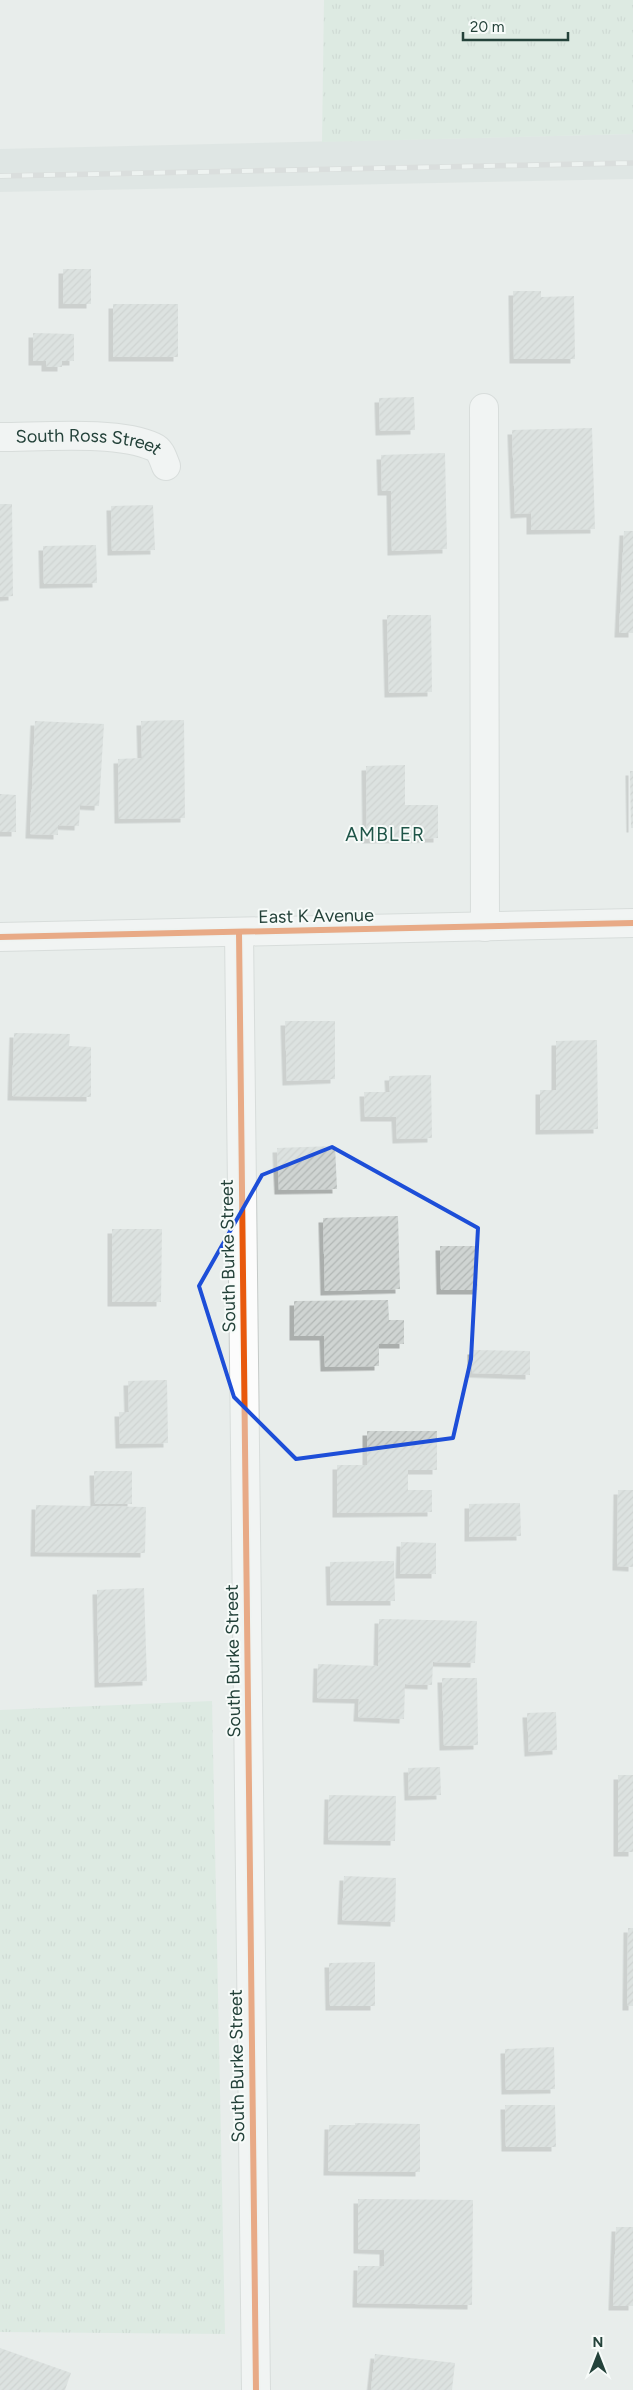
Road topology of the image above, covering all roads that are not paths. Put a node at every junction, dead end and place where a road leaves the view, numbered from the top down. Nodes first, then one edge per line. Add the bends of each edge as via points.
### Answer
1 (484, 408) dead end
2 (0, 437) edge
3 (166, 466) dead end
4 (633, 923) edge
5 (485, 926) junction
6 (239, 932) junction
7 (0, 937) edge
8 (256, 2390) edge

1 - 5 street
2 - 3 street, South Ross Street via 116,437 155,447
4 - 5 street, East K Avenue
5 - 6 street, East K Avenue
6 - 7 street, East K Avenue
6 - 8 street, South Burke Street

